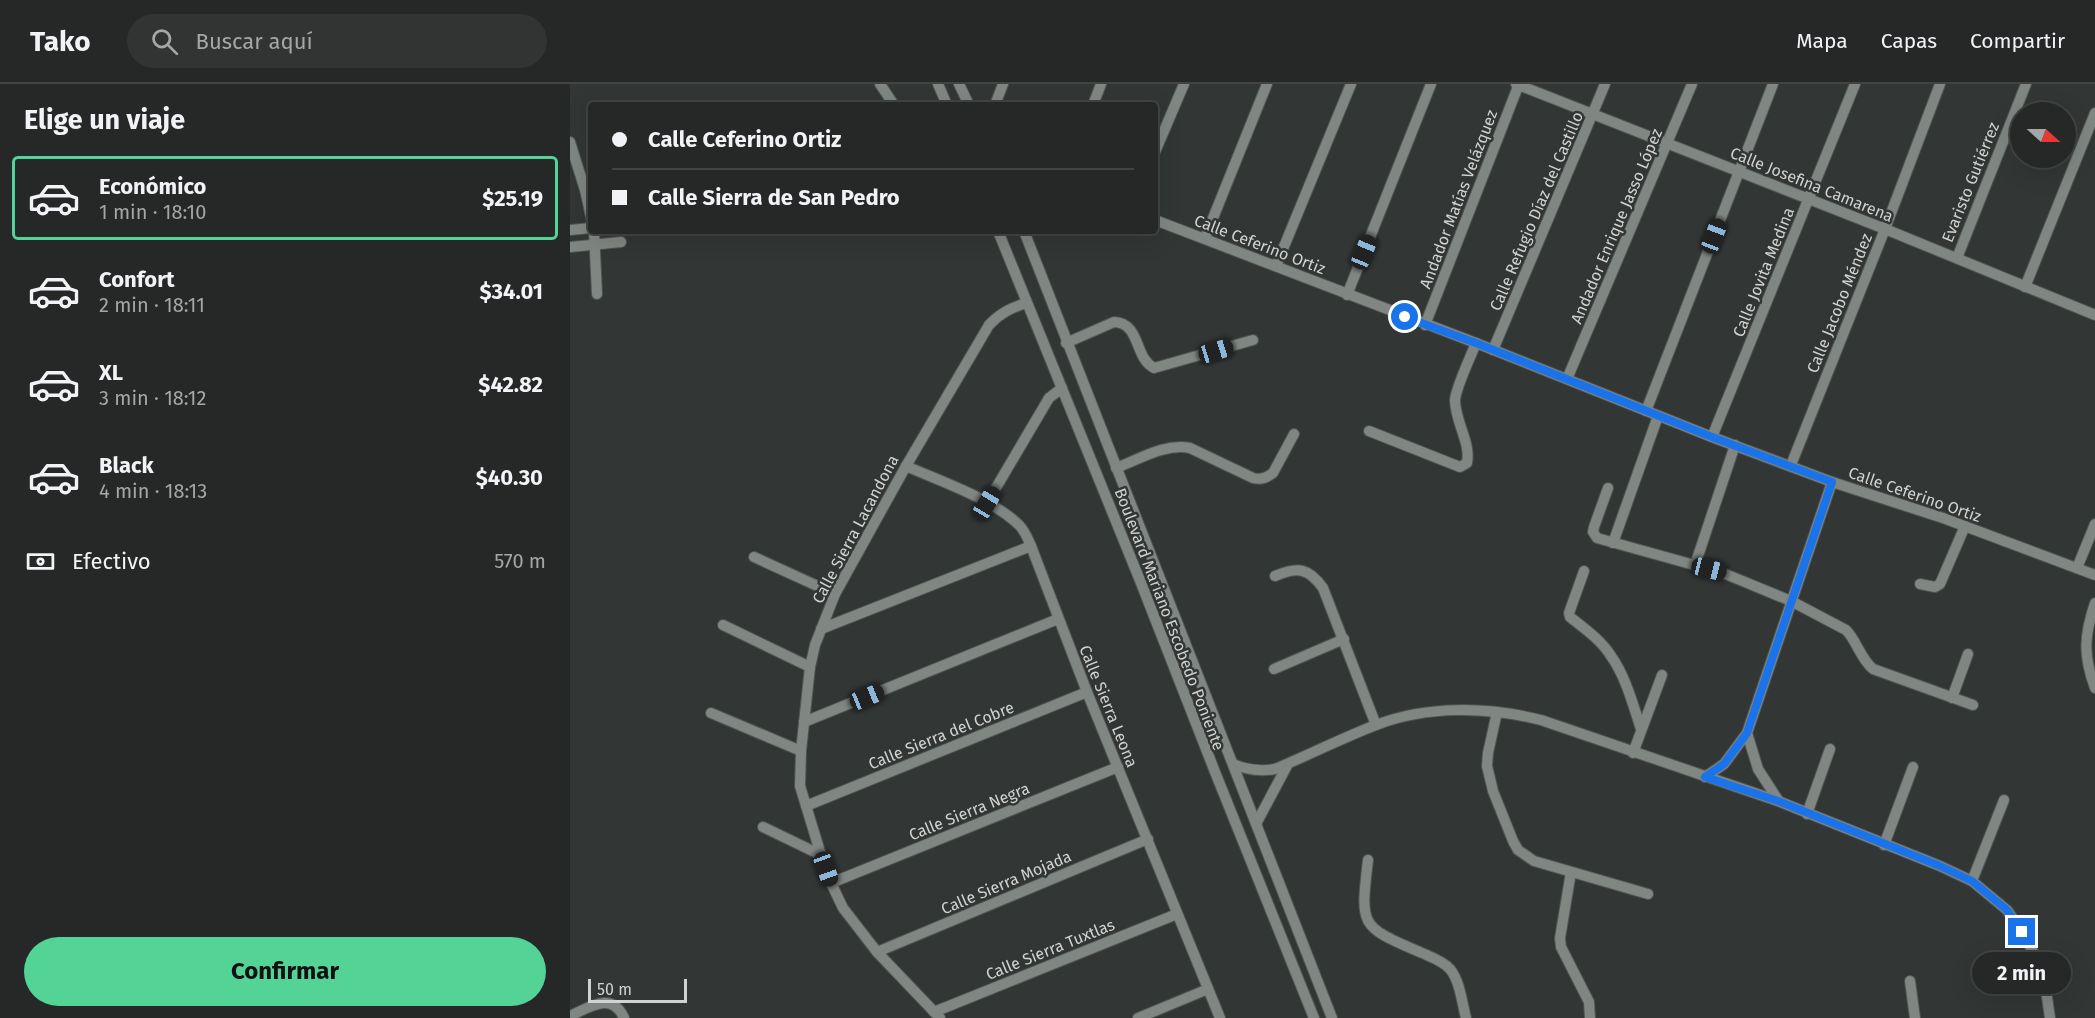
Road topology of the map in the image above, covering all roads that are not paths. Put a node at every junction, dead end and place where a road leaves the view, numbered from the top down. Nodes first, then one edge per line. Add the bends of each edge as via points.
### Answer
1 (880, 84) edge
2 (938, 84) edge
3 (959, 84) edge
4 (1003, 84) edge
5 (1101, 84) edge
6 (1184, 84) edge
7 (1267, 84) edge
8 (1351, 84) edge
9 (1431, 84) edge
10 (1518, 84) edge
11 (1605, 84) edge
12 (1692, 84) edge
13 (1773, 84) edge
14 (1855, 84) edge
15 (1940, 84) edge
16 (2026, 84) edge
17 (892, 102) edge
18 (946, 102) edge
19 (968, 102) edge
20 (996, 102) edge
21 (1094, 102) edge
22 (2095, 113) edge
23 (1593, 114) junction
24 (570, 142) edge
25 (1668, 143) junction
26 (1158, 145) edge
27 (1739, 171) junction
28 (1809, 199) junction
29 (588, 204) edge
30 (1158, 221) edge
31 (1885, 229) junction
32 (570, 230) edge
33 (588, 230) edge
34 (593, 234) edge
35 (999, 234) edge
36 (1026, 234) edge
37 (1205, 238) junction
38 (621, 242) dead end
39 (596, 244) junction
40 (570, 247) edge
41 (1957, 258) junction
42 (1276, 266) junction
43 (2025, 287) junction
44 (597, 294) dead end
45 (1347, 295) junction
46 (1026, 303) junction
47 (2094, 315) edge
48 (1425, 325) junction
49 (1253, 340) dead end
50 (1066, 343) junction
51 (1476, 343) junction
52 (1493, 350) junction
53 (1567, 379) junction
54 (1062, 388) junction
55 (1646, 411) junction
56 (1658, 416) junction
57 (1369, 431) dead end
58 (1294, 434) dead end
59 (1712, 437) junction
60 (1735, 445) junction
61 (1791, 465) junction
62 (906, 466) junction
63 (1116, 468) junction
64 (1832, 482) junction
65 (1608, 488) dead end
66 (987, 503) junction
67 (2095, 524) edge
68 (1965, 526) junction
69 (1613, 543) junction
70 (1031, 546) junction
71 (754, 557) dead end
72 (1695, 566) junction
73 (2077, 568) junction
74 (1584, 571) dead end
75 (1159, 575) junction
76 (1275, 576) dead end
77 (2095, 576) edge
78 (1141, 583) junction
79 (1920, 584) dead end
80 (835, 594) junction
81 (1791, 601) junction
82 (2095, 603) edge
83 (1058, 619) junction
84 (723, 625) dead end
85 (821, 629) junction
86 (1344, 639) junction
87 (1968, 654) dead end
88 (810, 667) junction
89 (1274, 669) dead end
90 (1662, 675) dead end
91 (2095, 688) edge
92 (1087, 693) junction
93 (1952, 698) junction
94 (1972, 705) dead end
95 (1497, 712) junction
96 (711, 713) dead end
97 (804, 722) junction
98 (1376, 725) junction
99 (1641, 729) junction
100 (1747, 733) junction
101 (1830, 749) dead end
102 (801, 751) junction
103 (1633, 753) junction
104 (1233, 764) junction
105 (1288, 764) junction
106 (1118, 767) junction
107 (1913, 767) dead end
108 (1705, 777) junction
109 (2004, 800) dead end
110 (1778, 801) junction
111 (806, 806) junction
112 (1808, 814) junction
113 (1256, 824) junction
114 (763, 827) dead end
115 (1148, 839) junction
116 (1884, 845) junction
117 (821, 855) junction
118 (1368, 860) dead end
119 (1571, 872) junction
120 (1972, 881) junction
121 (831, 883) junction
122 (1648, 894) dead end
123 (1177, 914) junction
124 (877, 952) junction
125 (1910, 981) dead end
126 (1208, 989) junction
127 (622, 1014) edge
128 (937, 1015) edge
129 (570, 1016) edge
130 (1138, 1018) edge
131 (1220, 1018) edge
132 (1314, 1018) edge
133 (1332, 1018) edge
134 (1466, 1018) edge
135 (1590, 1018) edge
136 (1914, 1018) edge
137 (2050, 1018) edge

1 - 17 street
2 - 18 street
3 - 19 street
4 - 20 street
5 - 21 street
6 - 26 street
7 - 37 street
8 - 42 street
9 - 45 street
10 - 23 street, Calle Josefina Camarena
10 - 48 street, Andador Matías Velázquez
11 - 23 street, Calle Refugio Díaz del Castillo
12 - 25 street, Andador Enrique Jasso López
13 - 27 street
14 - 28 street, Calle Jovita Medina
15 - 31 street, Calle Jacobo Méndez
16 - 41 street, Evaristo Gutiérrez
22 - 43 street
23 - 25 street, Calle Josefina Camarena
23 - 52 street, Calle Refugio Díaz del Castillo
24 - 29 street
25 - 27 street, Calle Josefina Camarena
25 - 53 street, Andador Enrique Jasso López
27 - 28 street, Calle Josefina Camarena
27 - 55 street
28 - 31 street, Calle Josefina Camarena
28 - 59 street, Calle Jovita Medina
30 - 37 street, Calle Ceferino Ortiz
31 - 41 street, Calle Josefina Camarena
31 - 61 street, Calle Jacobo Méndez
32 - 33 street
34 - 39 street
35 - 46 street, Boulevard Mariano Escobedo Poniente
36 - 50 street, Boulevard Mariano Escobedo Poniente
37 - 42 street, Calle Ceferino Ortiz
38 - 39 street
39 - 40 street
39 - 44 street
41 - 43 street, Calle Josefina Camarena
42 - 45 street, Calle Ceferino Ortiz
43 - 47 street, Calle Josefina Camarena
45 - 48 street, Calle Ceferino Ortiz
46 - 54 street, Boulevard Mariano Escobedo Poniente
46 - 62 street, Calle Sierra Lacandona via 1008,309 989,325
48 - 51 street, Calle Ceferino Ortiz
49 - 50 street via 1154,368 1145,360 1132,331 1122,322
50 - 63 street, Boulevard Mariano Escobedo Poniente
51 - 52 street, Calle Ceferino Ortiz
51 - 57 street via 1455,398 1469,454 1467,463 1460,467
52 - 53 street, Calle Ceferino Ortiz
53 - 55 street, Calle Ceferino Ortiz
54 - 66 street via 1049,398
54 - 78 street, Boulevard Mariano Escobedo Poniente
55 - 56 street, Calle Ceferino Ortiz
56 - 59 street, Calle Ceferino Ortiz
56 - 69 street
58 - 63 street via 1273,473 1260,479 1180,446
59 - 60 street, Calle Ceferino Ortiz
60 - 61 street, Calle Ceferino Ortiz
60 - 72 street
61 - 64 street, Calle Ceferino Ortiz
62 - 66 street, Calle Sierra Leona
62 - 80 street, Calle Sierra Lacandona
63 - 75 street, Boulevard Mariano Escobedo Poniente
64 - 68 street, Calle Ceferino Ortiz
64 - 81 street
65 - 69 street via 1593,532 1597,538
66 - 70 street, Calle Sierra Leona via 1019,525
67 - 73 street
68 - 73 street, Calle Ceferino Ortiz
68 - 79 street via 1940,584
69 - 72 street
70 - 83 street, Calle Sierra Leona
70 - 85 street
71 - 80 street
72 - 81 street via 1724,573
73 - 77 street, Calle Ceferino Ortiz
74 - 99 street via 1570,617 1602,644 1619,668
75 - 78 street
75 - 104 street, Boulevard Mariano Escobedo Poniente
76 - 86 street via 1296,570 1311,574 1323,588
78 - 132 street, Boulevard Mariano Escobedo Poniente
80 - 85 street, Calle Sierra Lacandona
81 - 93 street via 1851,634 1873,669
81 - 100 street
82 - 91 street via 2085,639 2085,656
83 - 92 street, Calle Sierra Leona
83 - 97 street
84 - 88 street
85 - 88 street, Calle Sierra Lacandona
86 - 89 street
86 - 98 street
87 - 93 street
88 - 97 street, Calle Sierra Lacandona
90 - 99 street
92 - 106 street, Calle Sierra Leona
92 - 111 street, Calle Sierra del Cobre
93 - 94 street
95 - 98 street via 1431,712
95 - 103 street via 1540,720
95 - 119 street via 1487,766 1513,841 1518,850 1534,861
96 - 102 street
97 - 102 street, Calle Sierra Lacandona
98 - 105 street
99 - 103 street
100 - 108 street via 1724,764
100 - 110 street via 1758,770
101 - 112 street
102 - 111 street, Calle Sierra Lacandona via 800,786
103 - 108 street
104 - 105 street via 1260,771
104 - 113 street, Boulevard Mariano Escobedo Poniente
105 - 113 street
106 - 115 street, Calle Sierra Leona
106 - 121 street, Calle Sierra Negra
107 - 116 street
108 - 110 street
109 - 120 street
110 - 112 street
111 - 117 street, Calle Sierra Lacandona
112 - 116 street
113 - 133 street, Boulevard Mariano Escobedo Poniente
114 - 117 street
115 - 123 street, Calle Sierra Leona
115 - 124 street, Calle Sierra Mojada
116 - 120 street
117 - 121 street, Calle Sierra Lacandona
118 - 134 street via 1363,909 1366,918 1381,935 1450,970
119 - 122 street
119 - 135 street via 1560,938 1589,1002
120 - 137 street via 2007,910 2022,932 2045,983
121 - 124 street, Calle Sierra Lacandona via 843,908
123 - 126 street, Calle Sierra Leona
123 - 128 street, Calle Sierra Tuxtlas
124 - 128 street, Calle Sierra Lacandona
125 - 136 street
126 - 130 street
126 - 131 street, Calle Sierra Leona
127 - 129 street via 614,1004 600,1003

